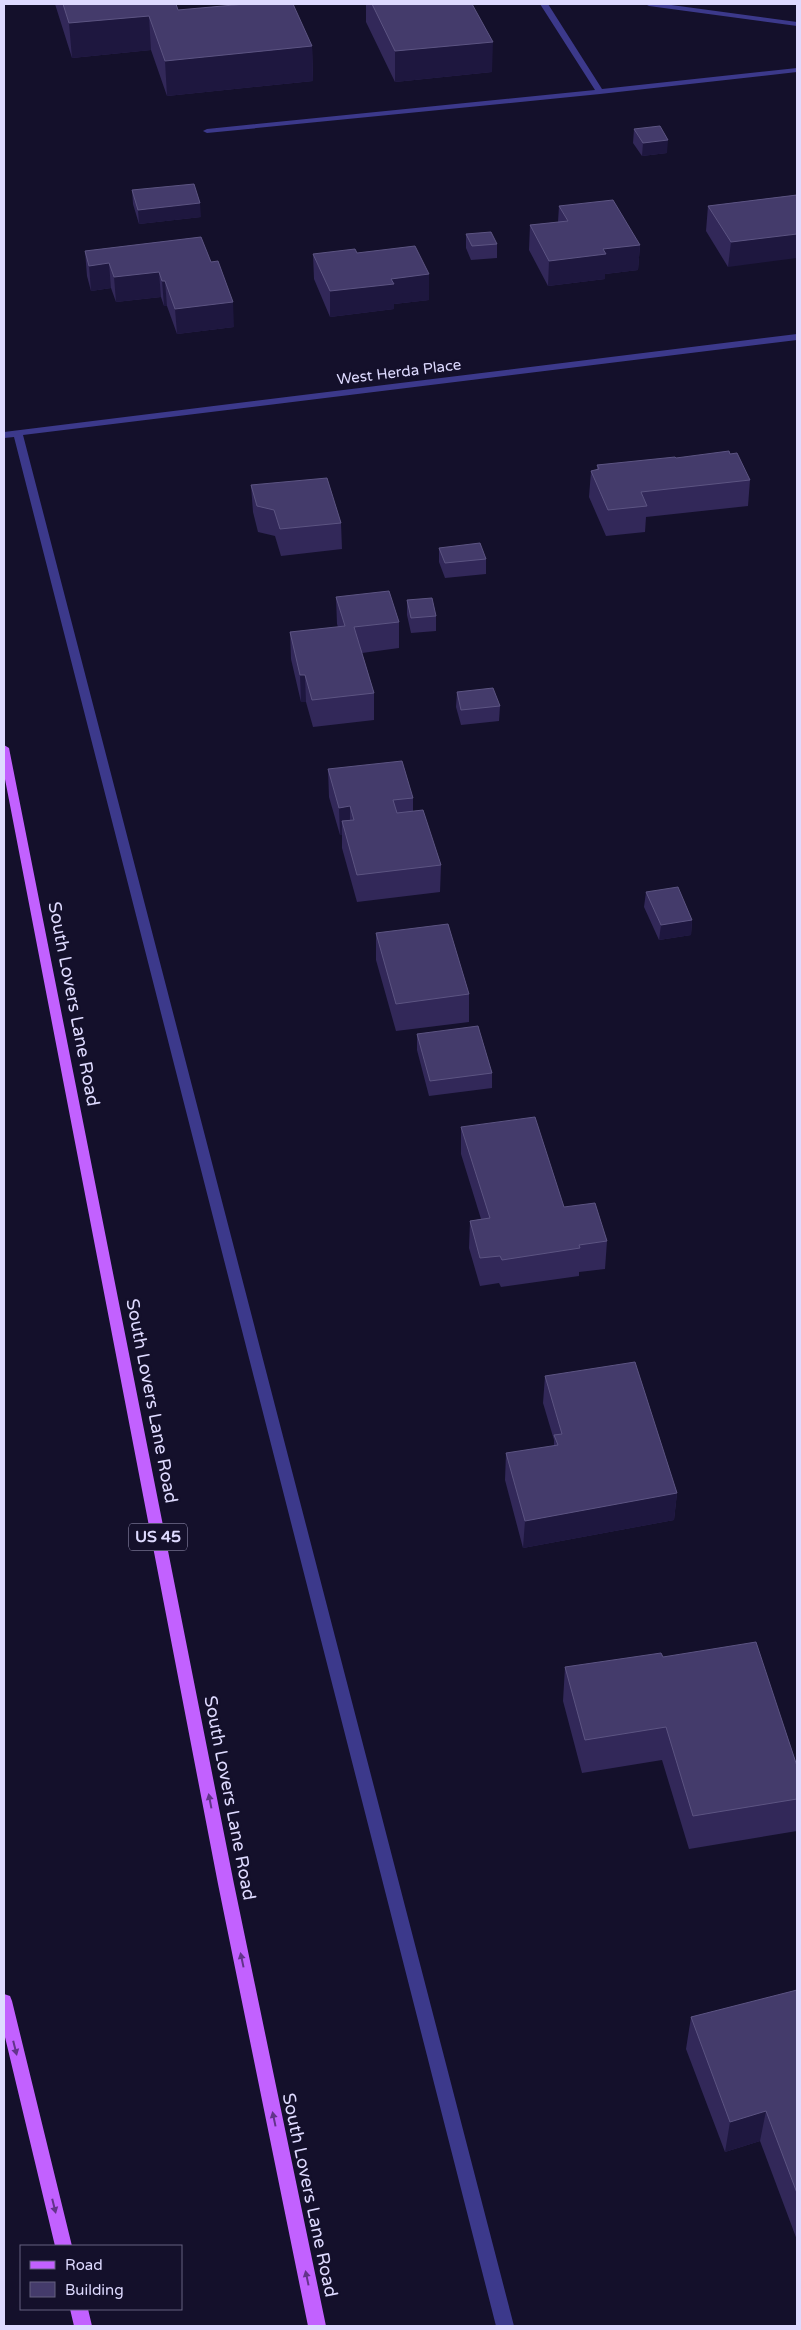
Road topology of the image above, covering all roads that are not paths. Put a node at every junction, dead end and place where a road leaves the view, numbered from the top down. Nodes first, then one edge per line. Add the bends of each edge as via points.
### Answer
1 (544, 4) edge
2 (649, 4) edge
3 (797, 24) edge
4 (797, 70) edge
5 (600, 92) junction
6 (207, 131) dead end
7 (797, 337) edge
8 (18, 433) junction
9 (4, 435) edge
10 (4, 748) edge
11 (4, 2001) edge
12 (64, 2245) edge
13 (79, 2310) edge
14 (83, 2326) edge
15 (317, 2326) edge
16 (504, 2326) edge

1 - 5 street
2 - 3 street
4 - 5 street
5 - 6 street
7 - 8 street, West Herda Place
8 - 9 street, West Herda Place
8 - 16 street
15 -> 10 main road, South Lovers Lane Road / US 45 via 226,1884
11 -> 12 main road
13 - 14 main road

